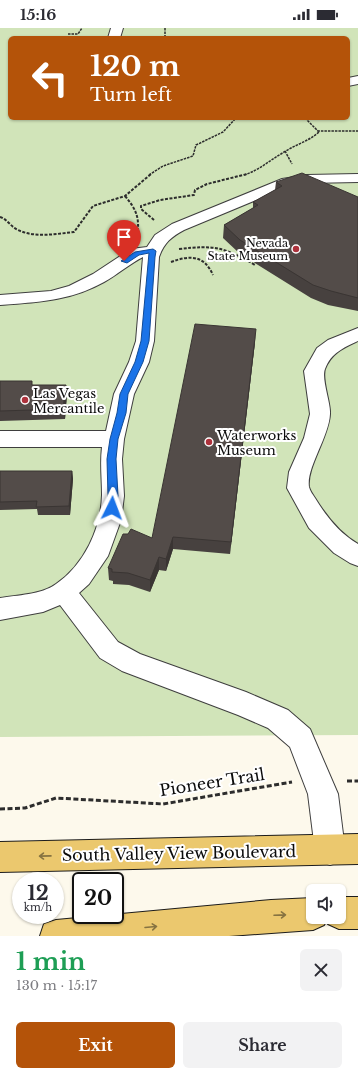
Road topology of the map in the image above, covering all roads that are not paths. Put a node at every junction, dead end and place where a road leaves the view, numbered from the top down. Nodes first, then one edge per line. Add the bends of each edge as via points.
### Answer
1 (358, 178) edge
2 (147, 252) junction
3 (0, 300) edge
4 (358, 334) edge
5 (0, 439) edge
6 (114, 439) junction
7 (358, 556) edge
8 (64, 592) junction
9 (0, 609) edge
10 (344, 849) edge
11 (0, 857) edge
12 (346, 913) edge
13 (358, 913) edge
14 (306, 914) edge
15 (56, 936) edge

1 - 2 street via 287,182 178,227 162,236
2 - 3 street via 137,253 75,290 51,296
2 - 6 street via 145,341 139,362 124,394 122,413
4 - 7 street via 324,352 314,370 320,414 314,438 300,472 298,488 316,522 342,546
5 - 6 street
6 - 8 street via 111,459 113,496 110,520 100,549 80,577
8 - 9 street via 43,601
8 - 10 street via 109,650 131,663 246,704 278,719 300,738
10 -> 11 main road, South Valley View Boulevard
12 - 13 main road
15 -> 14 main road

